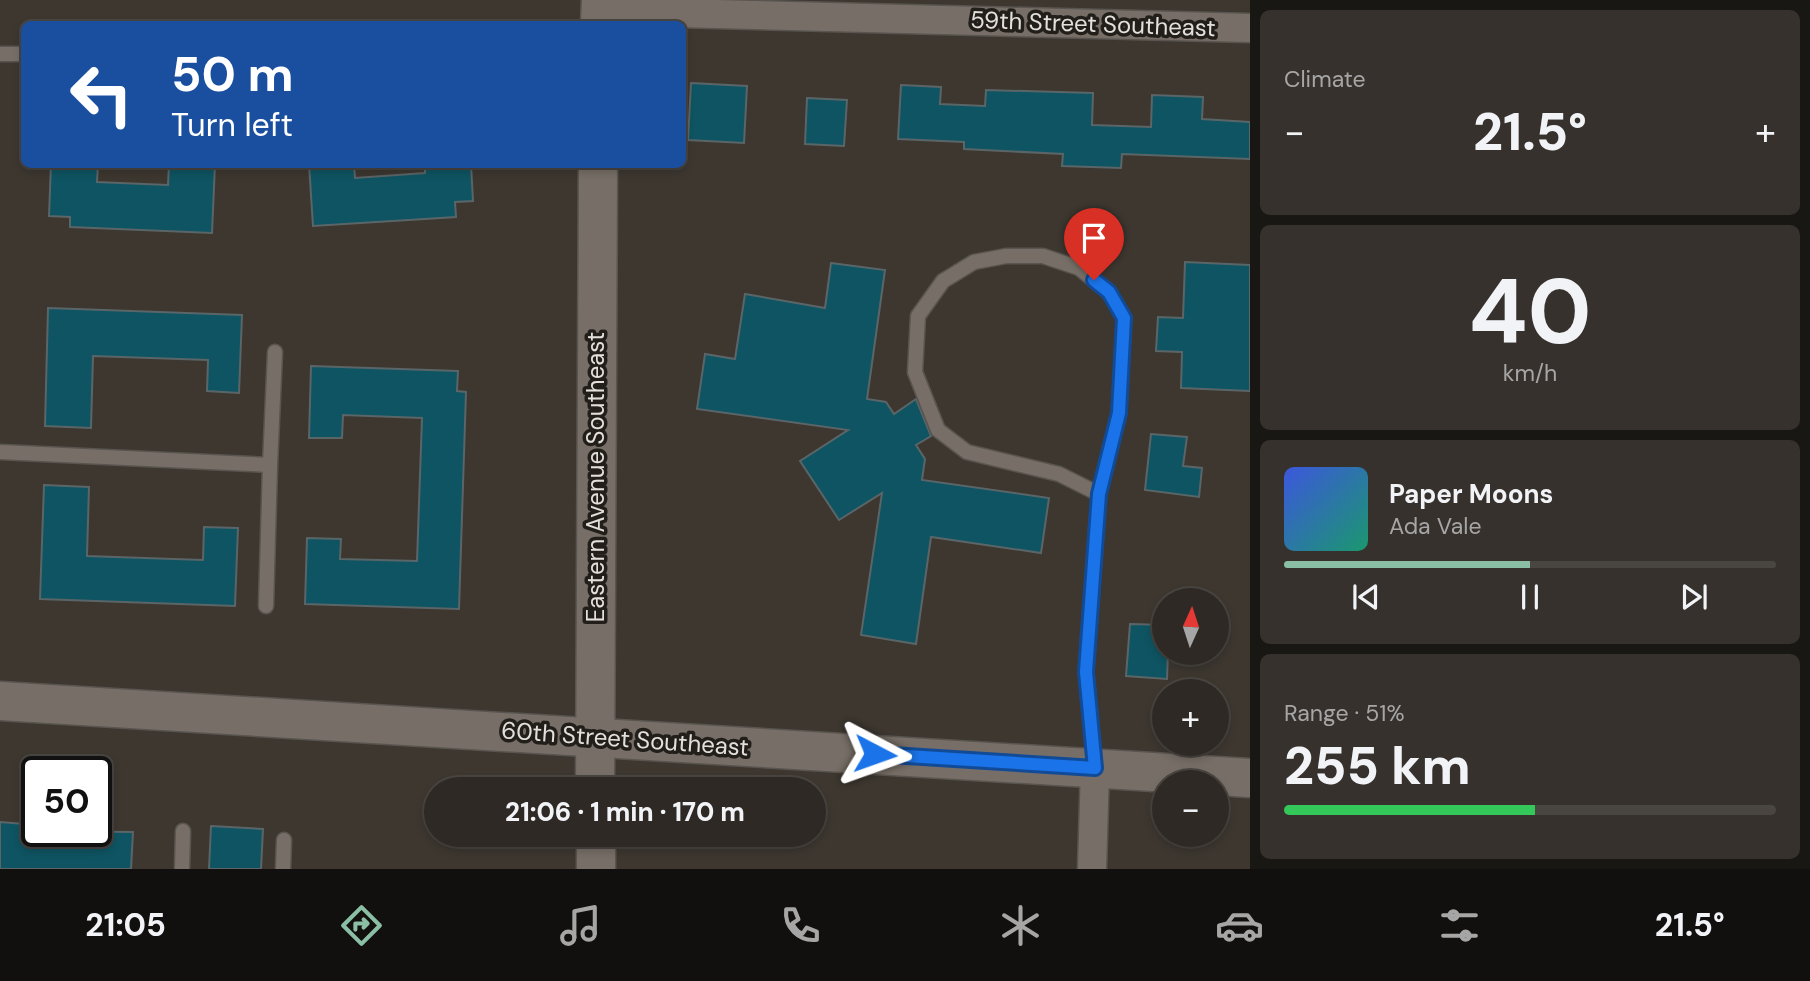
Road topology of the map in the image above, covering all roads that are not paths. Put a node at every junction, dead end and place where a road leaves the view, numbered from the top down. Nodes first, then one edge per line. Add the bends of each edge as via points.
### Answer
1 (601, 12) edge
2 (1250, 28) edge
3 (0, 54) edge
4 (21, 54) edge
5 (597, 168) edge
6 (275, 352) dead end
7 (0, 452) edge
8 (270, 465) junction
9 (1099, 494) junction
10 (266, 606) dead end
11 (0, 701) edge
12 (596, 737) junction
13 (1095, 768) junction
14 (595, 777) edge
15 (1250, 778) edge
16 (183, 831) dead end
17 (284, 840) dead end
18 (596, 847) edge
19 (182, 869) edge
20 (283, 869) edge
21 (596, 869) edge
22 (1092, 869) edge

1 - 2 street, 59th Street Southeast
3 - 4 lane
5 - 12 main road, Eastern Avenue Southeast
6 - 8 lane
7 - 8 lane
8 - 10 lane
9 - 9 lane via 1119,413 1124,318 1109,292 1079,268 1043,256 974,262 943,281 918,316 915,372 938,430 967,452 1059,474
9 - 13 lane via 1086,672
11 - 12 main road, 60th Street Southeast
12 - 13 main road, 60th Street Southeast
12 - 14 main road, Eastern Avenue Southeast
13 - 15 main road, 60th Street Southeast
13 - 22 street
16 - 19 lane
17 - 20 lane
18 - 21 main road

